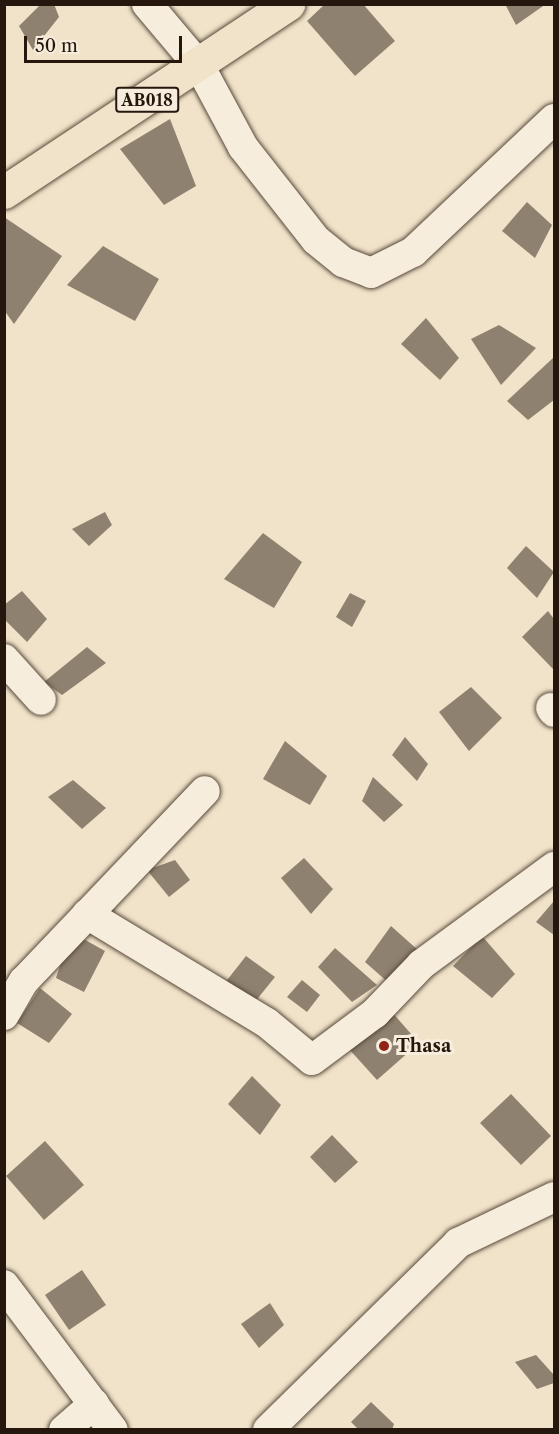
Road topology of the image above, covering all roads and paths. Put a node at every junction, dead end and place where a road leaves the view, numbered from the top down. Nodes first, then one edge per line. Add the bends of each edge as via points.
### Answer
1 (147, 4) edge
2 (288, 4) edge
3 (200, 66) junction
4 (555, 119) edge
5 (4, 192) edge
6 (4, 659) edge
7 (41, 699) dead end
8 (206, 790) dead end
9 (555, 867) edge
10 (87, 914) junction
11 (4, 1015) edge
12 (555, 1197) edge
13 (4, 1285) edge
14 (15, 1320) edge
15 (94, 1404) junction
16 (64, 1430) edge
17 (113, 1430) edge
18 (268, 1430) edge

1 - 3 street
2 - 3 main road, AB018
3 - 4 street via 243,147 316,240 343,262 371,273 413,252 542,126
3 - 5 main road, AB018
6 - 7 street
8 - 10 street
9 - 10 street via 422,964 375,1013 312,1060 267,1023
10 - 11 street via 24,981
12 - 18 street via 458,1243
13 - 14 street
14 - 15 street
15 - 16 street
15 - 17 street

